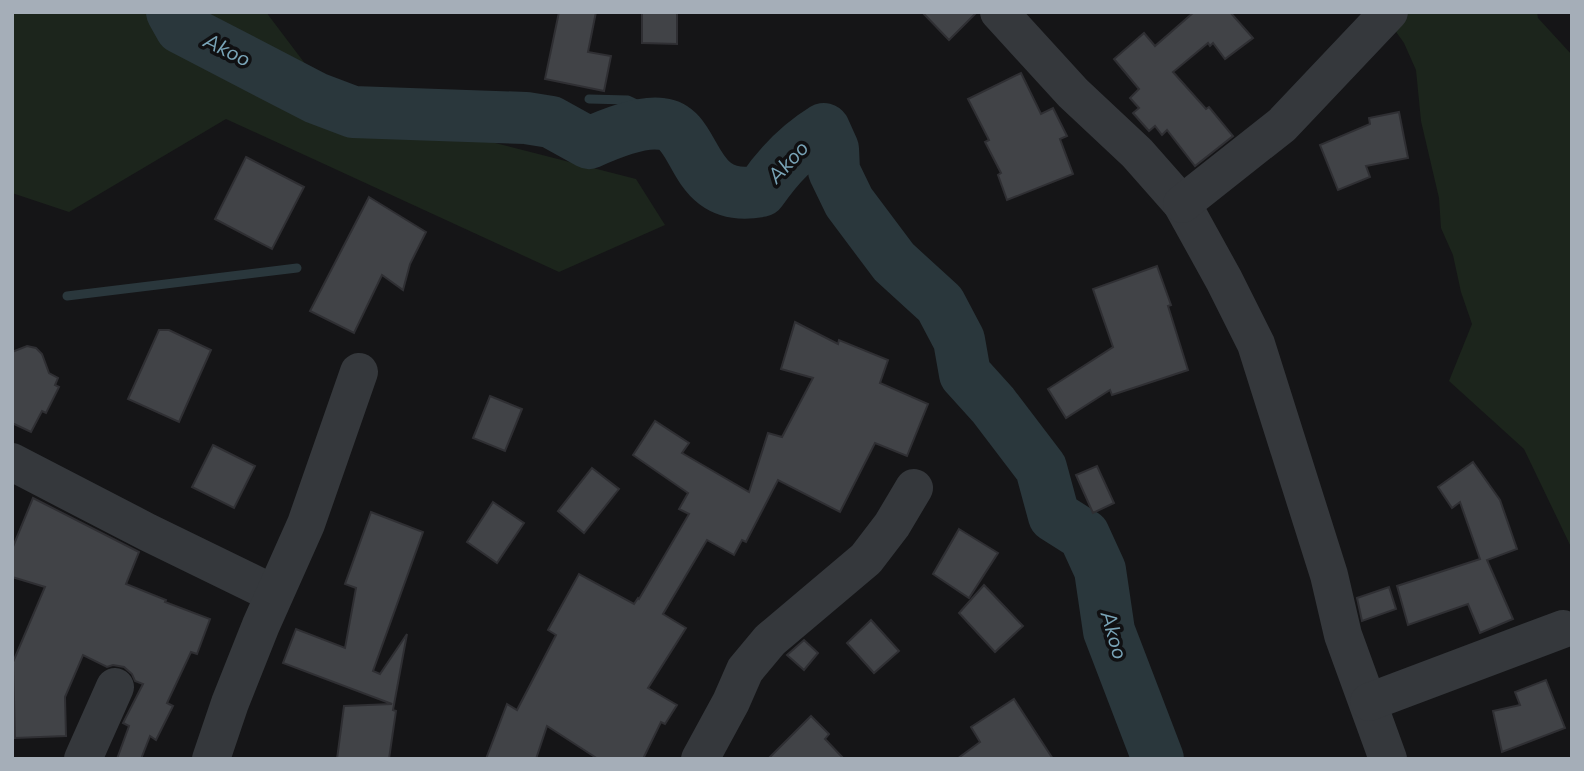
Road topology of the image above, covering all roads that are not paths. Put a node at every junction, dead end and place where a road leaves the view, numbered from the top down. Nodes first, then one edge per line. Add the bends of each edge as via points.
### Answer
1 (999, 12) edge
2 (1388, 12) edge
3 (1182, 204) junction
4 (359, 372) dead end
5 (12, 462) edge
6 (914, 488) dead end
7 (274, 594) junction
8 (1563, 629) dead end
9 (115, 687) dead end
10 (1368, 702) junction
11 (83, 759) edge
12 (211, 759) edge
13 (700, 759) edge
14 (1388, 759) edge

1 - 3 street
2 - 3 street via 1282,125
3 - 10 street via 1256,344 1329,575 1343,635
4 - 7 street via 306,524
5 - 7 street
6 - 13 street via 866,559 769,640 745,670
7 - 12 street
8 - 10 street
9 - 11 street
10 - 14 street

